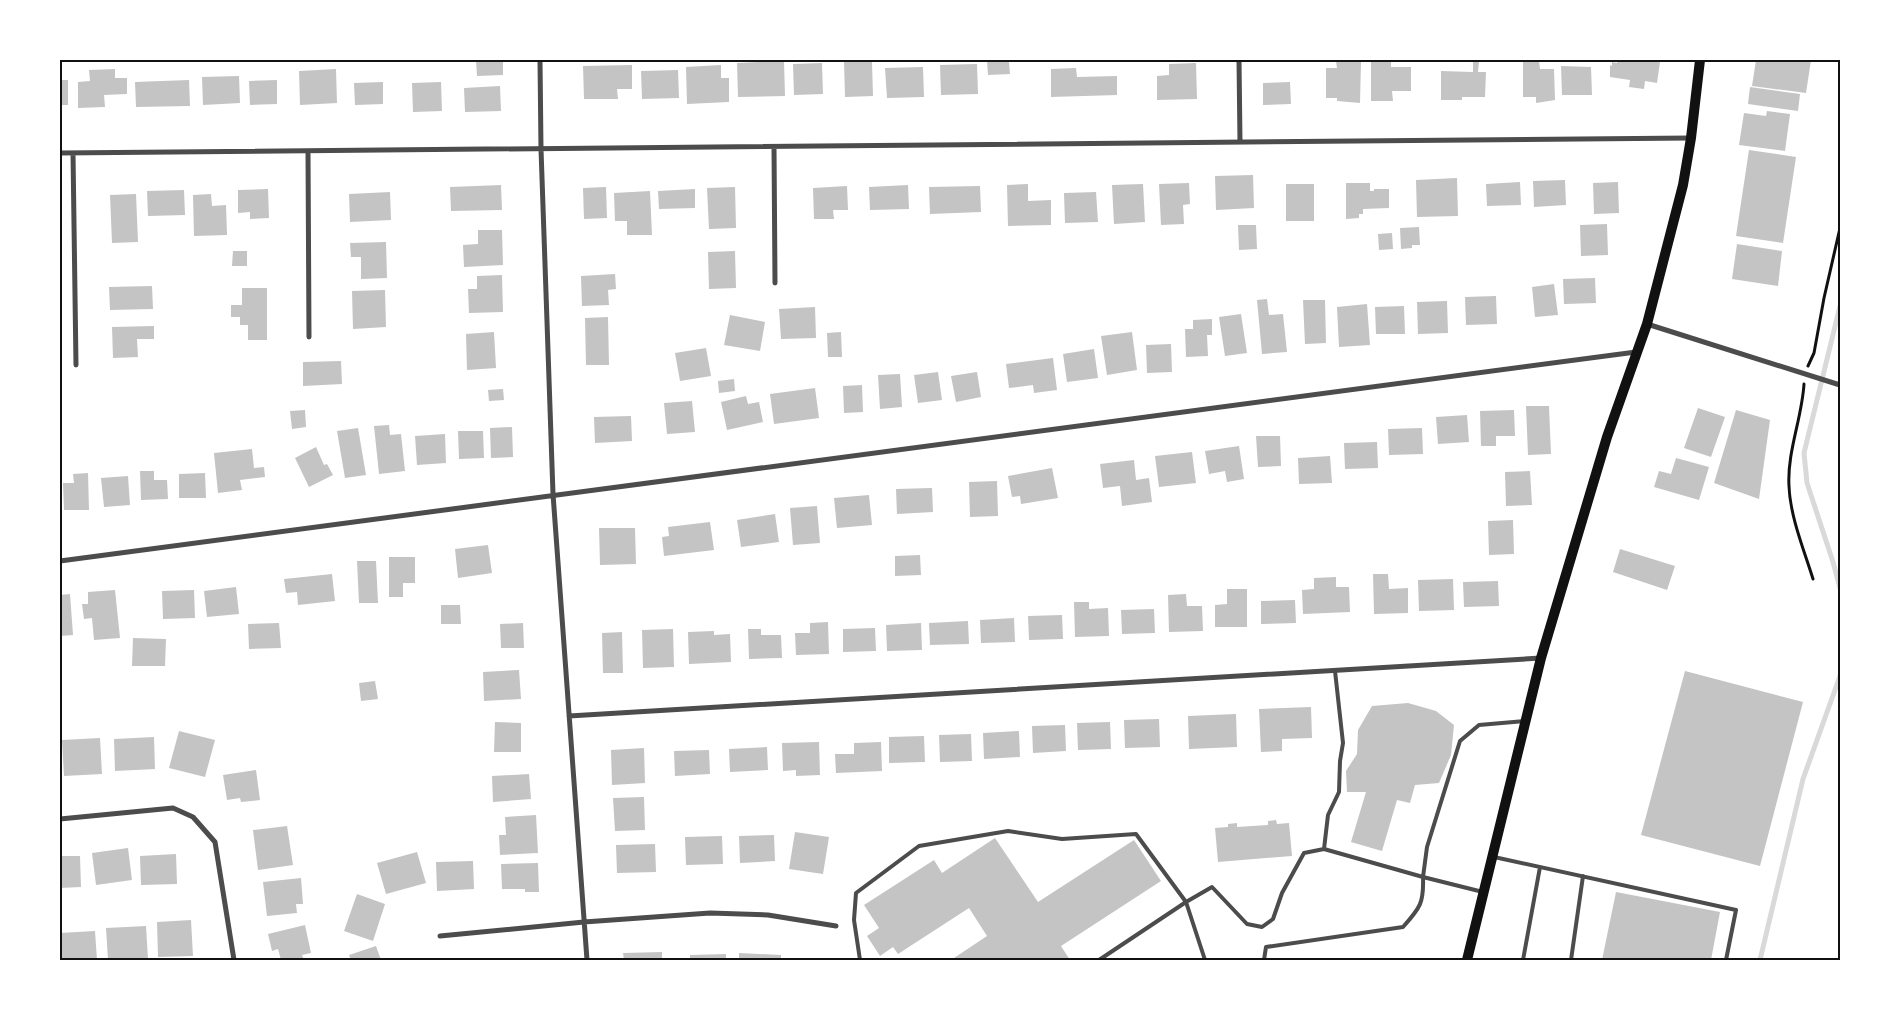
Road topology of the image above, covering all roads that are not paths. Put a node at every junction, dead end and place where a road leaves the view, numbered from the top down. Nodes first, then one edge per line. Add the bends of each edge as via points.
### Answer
1 (540, 60) edge
2 (1240, 60) edge
3 (1700, 60) edge
4 (1691, 138) junction
5 (1240, 142) junction
6 (774, 147) junction
7 (541, 149) junction
8 (308, 151) junction
9 (60, 153) edge
10 (73, 153) junction
11 (775, 283) dead end
12 (1647, 324) junction
13 (309, 337) dead end
14 (1636, 352) junction
15 (76, 366) dead end
16 (1840, 384) edge
17 (554, 494) junction
18 (60, 561) edge
19 (1541, 658) junction
20 (1335, 671) junction
21 (569, 716) junction
22 (1525, 721) junction
23 (60, 819) edge
24 (1324, 849) junction
25 (1491, 857) junction
26 (1540, 867) junction
27 (1583, 876) junction
28 (1423, 877) junction
29 (1483, 892) junction
30 (1186, 902) junction
31 (584, 922) junction
32 (836, 926) dead end
33 (440, 936) dead end
34 (234, 960) edge
35 (587, 960) edge
36 (860, 960) edge
37 (1099, 960) edge
38 (1205, 960) edge
39 (1264, 960) edge
40 (1467, 960) edge
41 (1522, 960) edge
42 (1571, 960) edge
43 (1726, 960) edge

1 - 7 street
2 - 5 street
3 - 4 main road
4 - 5 street
4 - 12 main road via 1683,185
5 - 6 street
6 - 7 street
6 - 11 street
7 - 8 street
7 - 17 street
8 - 10 street
8 - 13 street
9 - 10 street
10 - 15 street
12 - 14 main road
12 - 16 street
14 - 17 street
14 - 19 main road via 1604,445
17 - 18 street
17 - 21 street
19 - 20 street
19 - 22 main road
20 - 21 street
20 - 24 lane via 1343,743 1339,792 1328,815
21 - 31 street
22 - 25 main road
22 - 28 lane via 1479,726 1460,741 1427,847
23 - 34 street via 173,808 193,817 215,842
24 - 28 lane
24 - 30 lane via 1304,853 1282,893 1273,919 1262,928 1247,924 1212,887
25 - 26 lane
25 - 29 main road
26 - 27 lane
26 - 41 lane
27 - 42 lane
27 - 43 lane via 1736,910
28 - 29 lane
28 - 39 lane via 1423,899 1404,927 1266,947
29 - 40 main road
30 - 36 lane via 1136,834 1062,840 1008,831 919,846 856,893 854,920
30 - 37 lane
30 - 38 lane
31 - 32 street via 738,913
31 - 33 street
31 - 35 street

